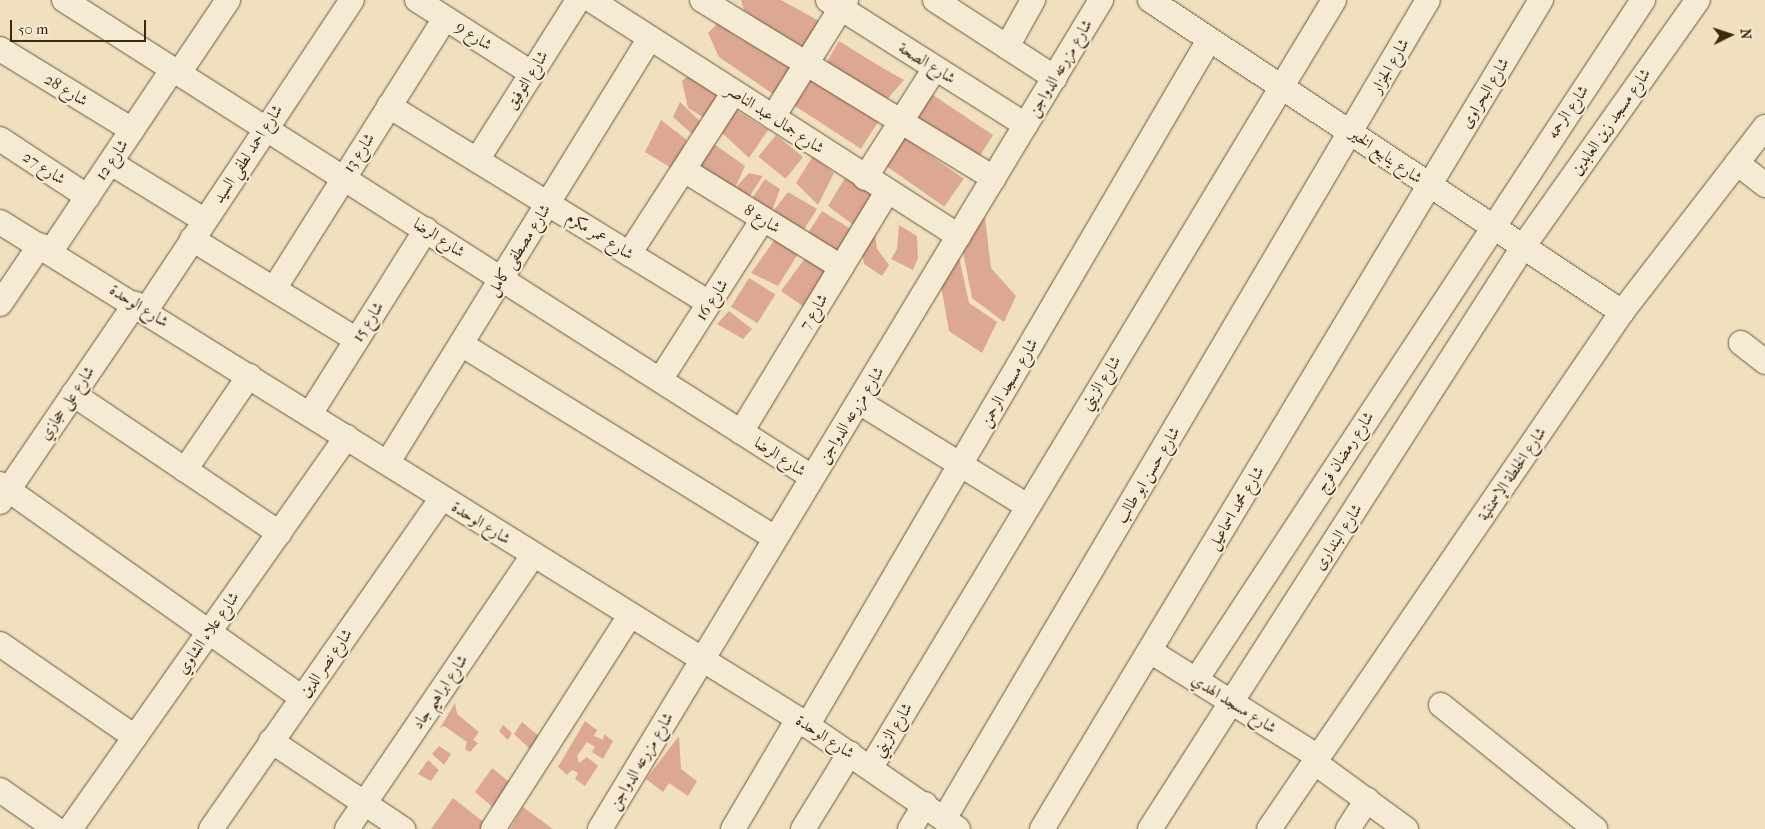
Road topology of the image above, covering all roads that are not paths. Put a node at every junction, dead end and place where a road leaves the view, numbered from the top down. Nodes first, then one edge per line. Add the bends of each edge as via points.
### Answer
1 (64, 0) edge
2 (227, 0) edge
3 (352, 0) edge
4 (417, 0) edge
5 (702, 0) edge
6 (934, 0) edge
7 (1033, 0) edge
8 (1101, 0) edge
9 (1150, 0) edge
10 (1334, 0) edge
11 (1428, 0) edge
12 (1541, 0) edge
13 (1643, 0) edge
14 (1698, 0) edge
15 (593, 1) edge
16 (838, 3) edge
17 (966, 9) edge
18 (446, 18) junction
19 (650, 38) junction
20 (1209, 40) junction
21 (1007, 47) junction
22 (0, 49) edge
23 (807, 64) junction
24 (935, 68) junction
25 (176, 71) junction
26 (531, 73) junction
27 (1055, 78) junction
28 (1283, 87) junction
29 (734, 92) junction
30 (389, 106) junction
31 (773, 117) junction
32 (901, 121) junction
33 (1026, 125) junction
34 (1765, 127) edge
35 (265, 128) junction
36 (132, 130) junction
37 (1352, 132) junction
38 (0, 140) edge
39 (477, 160) junction
40 (111, 162) junction
41 (1737, 163) junction
42 (684, 170) junction
43 (344, 178) junction
44 (866, 178) junction
45 (994, 178) junction
46 (1765, 185) edge
47 (1430, 186) junction
48 (887, 192) junction
49 (88, 197) junction
50 (548, 204) junction
51 (763, 219) junction
52 (0, 222) edge
53 (1493, 224) junction
54 (198, 230) junction
55 (426, 230) junction
56 (958, 236) junction
57 (1525, 244) junction
58 (46, 248) junction
59 (630, 254) junction
60 (840, 268) junction
61 (502, 278) junction
62 (274, 289) junction
63 (709, 303) junction
64 (0, 304) edge
65 (140, 307) junction
66 (1622, 312) junction
67 (357, 340) junction
68 (1741, 343) dead end
69 (461, 344) junction
70 (1765, 362) edge
71 (248, 376) junction
72 (660, 380) junction
73 (73, 394) junction
74 (859, 402) junction
75 (310, 414) junction
76 (741, 432) junction
77 (347, 437) junction
78 (388, 462) junction
79 (961, 465) junction
80 (185, 470) junction
81 (812, 477) junction
82 (3, 492) edge
83 (442, 498) junction
84 (1026, 505) junction
85 (279, 533) junction
86 (775, 538) junction
87 (533, 555) junction
88 (630, 616) junction
89 (209, 632) junction
90 (0, 644) edge
91 (1150, 651) junction
92 (703, 661) junction
93 (1196, 680) junction
94 (302, 698) junction
95 (1232, 702) junction
96 (1441, 704) dead end
97 (803, 723) junction
98 (135, 737) junction
99 (271, 742) junction
100 (850, 753) junction
101 (1316, 759) junction
102 (871, 766) junction
103 (0, 790) edge
104 (1367, 800) junction
105 (364, 803) junction
106 (925, 804) junction
107 (951, 824) edge
108 (56, 829) edge
109 (70, 829) edge
110 (211, 829) edge
111 (347, 829) edge
112 (404, 829) edge
113 (493, 829) edge
114 (600, 829) edge
115 (733, 829) edge
116 (803, 829) edge
117 (910, 829) edge
118 (1042, 829) edge
119 (1150, 829) edge
120 (1269, 829) edge
121 (1348, 829) edge
122 (1406, 829) edge
123 (1595, 829) edge

1 - 25 street, شارع الرضا
2 - 25 street, شارع 12
3 - 35 street, شارع احمد لطفي السيد
4 - 18 street, شارع 9
5 - 23 street
6 - 17 street
7 - 21 street
8 - 27 street, شارع مزرعه الدواجن
9 - 20 street, شارع ينابيع الخير
10 - 28 street, شارع الزيني
11 - 37 street, شارع الجزار
12 - 47 street, شارع البحراوى
13 - 53 street, شارع الرحمه
14 - 57 street, شارع مسجد زين العابدين
15 - 19 street, شارع جمال عبد الناصر
15 - 26 street, شارع التوفيق
16 - 23 street
16 - 24 street, شارع الصحة
17 - 21 street
18 - 26 street, شارع 9
18 - 30 street, شارع 13
19 - 29 street, شارع جمال عبد الناصر
19 - 50 street, شارع مصطفى كامل
20 - 28 street, شارع ينابيع الخير
20 - 79 street, شارع مسجد الرحمن
21 - 27 street
22 - 36 street, شارع 28
23 - 31 street
23 - 32 street
24 - 32 street
24 - 33 street, شارع الصحة
25 - 35 street, شارع الرضا
25 - 36 street, شارع 12
26 - 39 street, شارع التوفيق
27 - 33 street, شارع مزرعه الدواجن
28 - 37 street, شارع ينابيع الخير
28 - 84 street, شارع الزيني
29 - 31 street, شارع جمال عبد الناصر
29 - 42 street
30 - 39 street, شارع عمر مكرم
30 - 43 street, شارع 13
31 - 44 street, شارع جمال عبد الناصر
32 - 44 street
32 - 45 street
33 - 45 street, شارع مزرعه الدواجن
34 - 41 street, شارع الخلطة الإسمنتية
35 - 43 street, شارع الرضا
35 - 54 street, شارع احمد لطفي السيد
36 - 40 street, شارع 12
37 - 47 street, شارع ينابيع الخير
37 - 107 street, شارع حسن ابو طالب
38 - 49 street, شارع 27
39 - 50 street, شارع عمر مكرم
40 - 49 street, شارع 12
40 - 54 street
41 - 46 street
41 - 66 street, شارع الخلطة الإسمنتية
42 - 51 street, شارع 8
42 - 59 street
43 - 55 street, شارع الرضا
43 - 62 street, شارع 13
44 - 48 street, شارع جمال عبد الناصر
45 - 56 street, شارع مزرعه الدواجن
47 - 53 street, شارع ينابيع الخير
47 - 91 street, شارع محمد اسماعيل
48 - 56 street, شارع جمال عبد الناصر
48 - 60 street, شارع 7
49 - 58 street, شارع 12
50 - 59 street, شارع عمر مكرم
50 - 61 street, شارع مصطفى كامل
51 - 60 street, شارع 8
51 - 63 street, شارع 16
52 - 58 street, شارع الوحدة
53 - 57 street, شارع ينابيع الخير
53 - 93 street, شارع رمضان فرج
54 - 62 street
54 - 65 street, شارع احمد لطفي السيد
55 - 61 street, شارع الرضا
55 - 67 street, شارع 15
56 - 74 street, شارع مزرعه الدواجن
57 - 66 street, شارع ينابيع الخير
57 - 95 street, شارع البندارى
58 - 64 street, شارع 12
58 - 65 street, شارع الوحدة
59 - 63 street, شارع عمر مكرم
60 - 76 street, شارع 7
61 - 69 street, شارع مصطفى كامل
61 - 72 street, شارع الرضا
62 - 67 street
63 - 72 street, شارع 16
65 - 71 street, شارع الوحدة
65 - 73 street, شارع على حجازي
66 - 101 street, شارع الخلطة الإسمنتية
67 - 75 street, شارع 15
68 - 70 street
69 - 78 street, شارع مصطفى كامل
69 - 86 street
71 - 75 street, شارع الوحدة
71 - 80 street
72 - 76 street, شارع الرضا
73 - 80 street
73 - 82 street, شارع على حجازي
74 - 79 street
74 - 81 street, شارع مزرعه الدواجن
75 - 77 street, شارع الوحدة
76 - 81 street, شارع الرضا
77 - 78 street, شارع الوحدة
77 - 85 street, شارع علاء الشاوي
78 - 83 street, شارع الوحدة
79 - 84 street
79 - 97 street, شارع مسجد الرحمن
80 - 85 street
81 - 86 street, شارع مزرعه الدواجن
82 - 89 street
83 - 87 street, شارع الوحدة
83 - 94 street, شارع نصر الدين
84 - 102 street, شارع الزيني
85 - 89 street, شارع علاء الشاوي
86 - 92 street, شارع مزرعه الدواجن
87 - 88 street, شارع الوحدة
87 - 105 street, شارع ابراهيم جاد
88 - 92 street, شارع الوحدة
88 - 113 street
89 - 94 street
89 - 98 street, شارع علاء الشاوي
90 - 98 street
91 - 93 street, شارع مسجد الهدي
91 - 118 street, شارع محمد اسماعيل
92 - 97 street, شارع الوحدة
92 - 114 street, شارع مزرعه الدواجن
93 - 95 street, شارع مسجد الهدي
94 - 99 street, شارع نصر الدين
95 - 101 street, شارع مسجد الهدي
95 - 119 street, شارع البندارى
96 - 123 street
97 - 100 street, شارع الوحدة
97 - 115 street, شارع مسجد الرحمن
98 - 109 street, شارع علاء الشاوي
99 - 105 street
99 - 110 street, شارع نصر الدين
100 - 102 street, شارع الوحدة
100 - 116 street
101 - 104 street, شارع مسجد الهدي
101 - 120 street, شارع الخلطة الإسمنتية
102 - 106 street, شارع الوحدة
103 - 108 street
104 - 121 street
104 - 122 street, شارع مسجد الهدي
105 - 111 street, شارع ابراهيم جاد
105 - 112 street
106 - 107 street, شارع الوحدة
106 - 117 street

